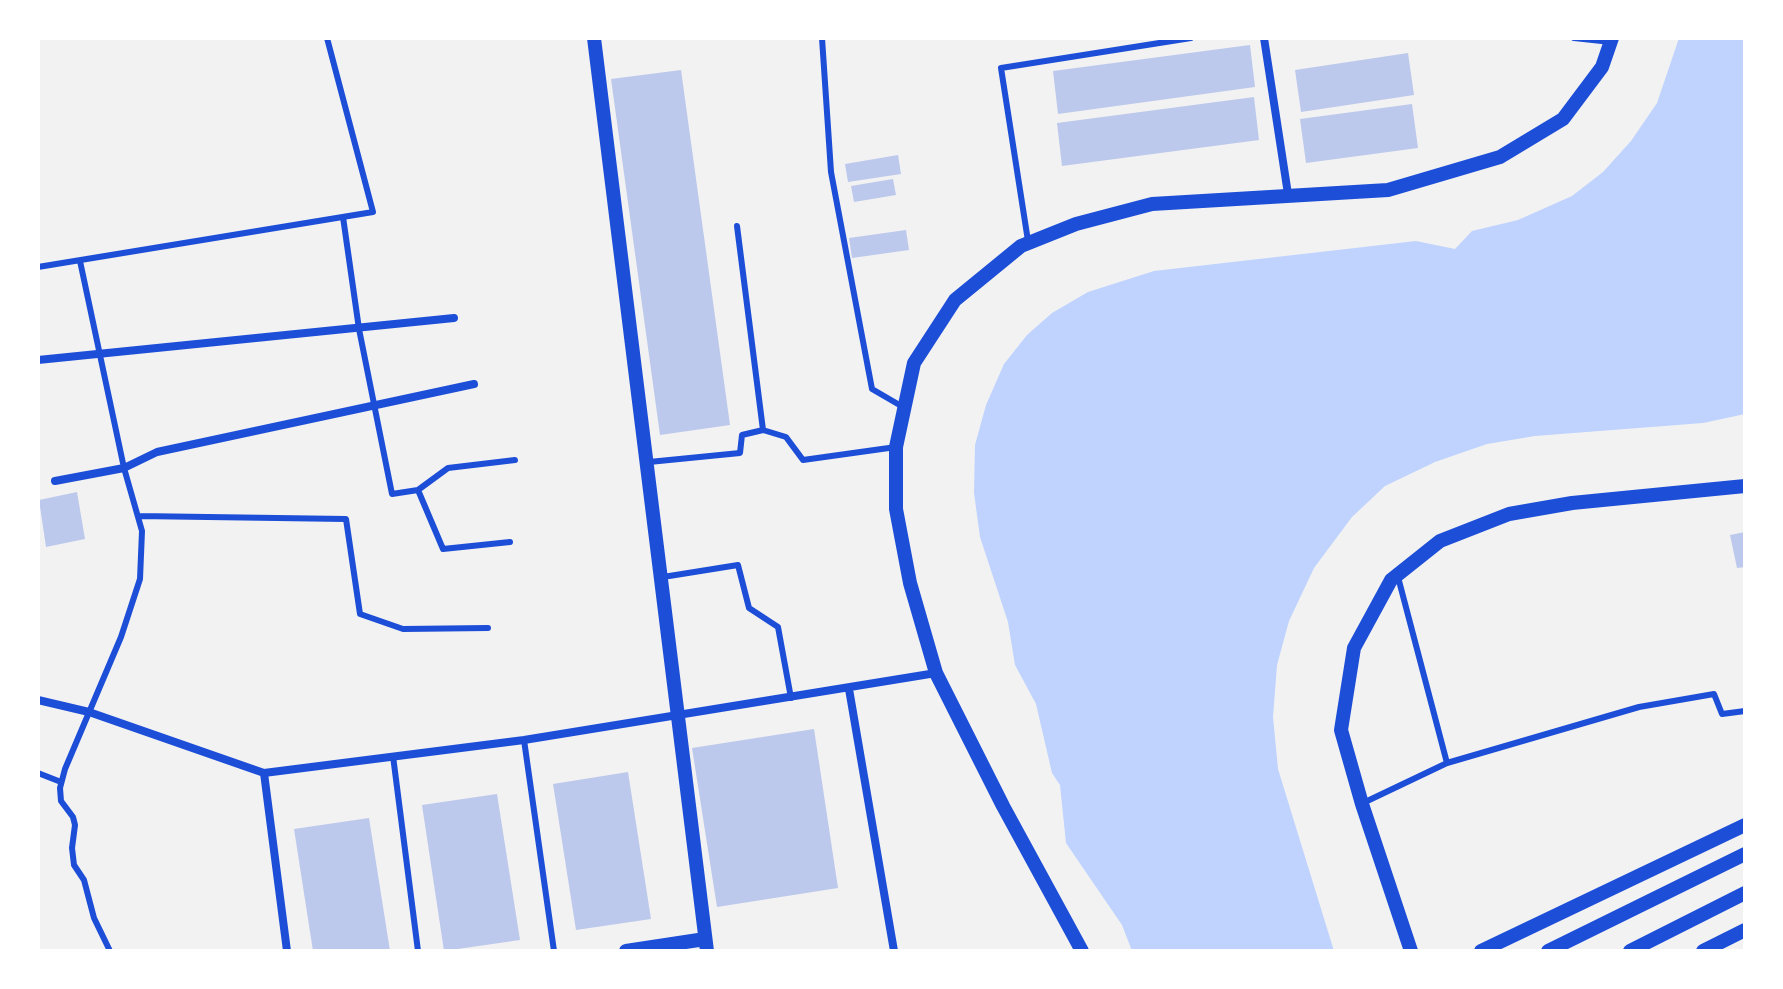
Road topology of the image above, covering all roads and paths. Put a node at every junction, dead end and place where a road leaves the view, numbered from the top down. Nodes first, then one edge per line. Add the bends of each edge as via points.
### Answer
1 (327, 38) edge
2 (594, 38) edge
3 (822, 38) edge
4 (1191, 38) edge
5 (1264, 38) edge
6 (1574, 38) edge
7 (1611, 40) edge
8 (1288, 194) junction
9 (343, 217) junction
10 (737, 226) dead end
11 (1029, 243) junction
12 (80, 261) junction
13 (38, 267) edge
14 (454, 318) dead end
15 (359, 329) junction
16 (99, 354) junction
17 (38, 360) edge
18 (474, 384) dead end
19 (374, 406) junction
20 (903, 407) junction
21 (763, 430) junction
22 (896, 447) junction
23 (515, 460) dead end
24 (645, 462) junction
25 (124, 468) junction
26 (55, 481) dead end
27 (1745, 486) edge
28 (418, 490) junction
29 (138, 516) junction
30 (510, 542) dead end
31 (1398, 575) junction
32 (659, 577) junction
33 (488, 628) dead end
34 (936, 673) junction
35 (849, 689) junction
36 (791, 698) junction
37 (38, 700) edge
38 (1745, 711) edge
39 (89, 712) junction
40 (676, 717) junction
41 (524, 740) junction
42 (393, 755) junction
43 (1447, 763) junction
44 (38, 773) edge
45 (264, 773) junction
46 (61, 782) junction
47 (1362, 804) junction
48 (1745, 825) edge
49 (1745, 854) edge
50 (1745, 893) edge
51 (1745, 930) edge
52 (706, 945) edge
53 (110, 951) edge
54 (287, 951) edge
55 (418, 951) edge
56 (554, 951) edge
57 (626, 951) edge
58 (894, 951) edge
59 (1082, 951) edge
60 (1411, 951) edge
61 (1481, 951) edge
62 (1548, 951) edge
63 (1630, 951) edge
64 (1703, 951) edge

1 - 9 lane via 373,212
2 - 24 street
3 - 20 lane via 831,172 872,389
4 - 11 lane via 1001,68
5 - 8 street
6 - 7 lane
7 - 8 street via 1602,67 1563,119 1500,157 1388,190
8 - 11 street via 1152,204
9 - 12 lane
9 - 15 lane
10 - 21 lane
11 - 20 street via 955,300 914,363
12 - 13 lane
12 - 16 lane
14 - 15 street
15 - 16 street
15 - 19 lane
16 - 17 street
16 - 25 lane
18 - 19 street
19 - 25 street via 157,452
19 - 28 lane via 392,494
20 - 22 street
21 - 22 lane via 786,437 803,460
21 - 24 lane via 742,435 740,453
22 - 34 street via 896,509
23 - 28 lane via 448,468
24 - 32 street
25 - 26 street
25 - 29 lane
27 - 31 street via 1509,514 1440,541
28 - 30 lane via 443,549
29 - 33 lane via 346,519 360,614 403,629
29 - 39 lane via 140,579
31 - 43 lane
31 - 47 street via 1354,648 1345,703 1341,730
32 - 36 lane via 738,565 749,608 778,627
32 - 40 street
34 - 35 street
34 - 59 street
35 - 36 street
35 - 58 street
36 - 40 street
37 - 39 street
38 - 43 lane via 1722,714 1714,694 1639,707
39 - 45 street
39 - 46 lane
40 - 41 street
40 - 52 street
41 - 42 street
41 - 56 lane
42 - 45 street
42 - 55 lane
43 - 47 lane
44 - 46 lane
45 - 54 street
46 - 53 lane via 61,801 75,825 74,865
47 - 60 street
48 - 61 street
49 - 62 street
50 - 63 street
51 - 64 street
52 - 57 street

